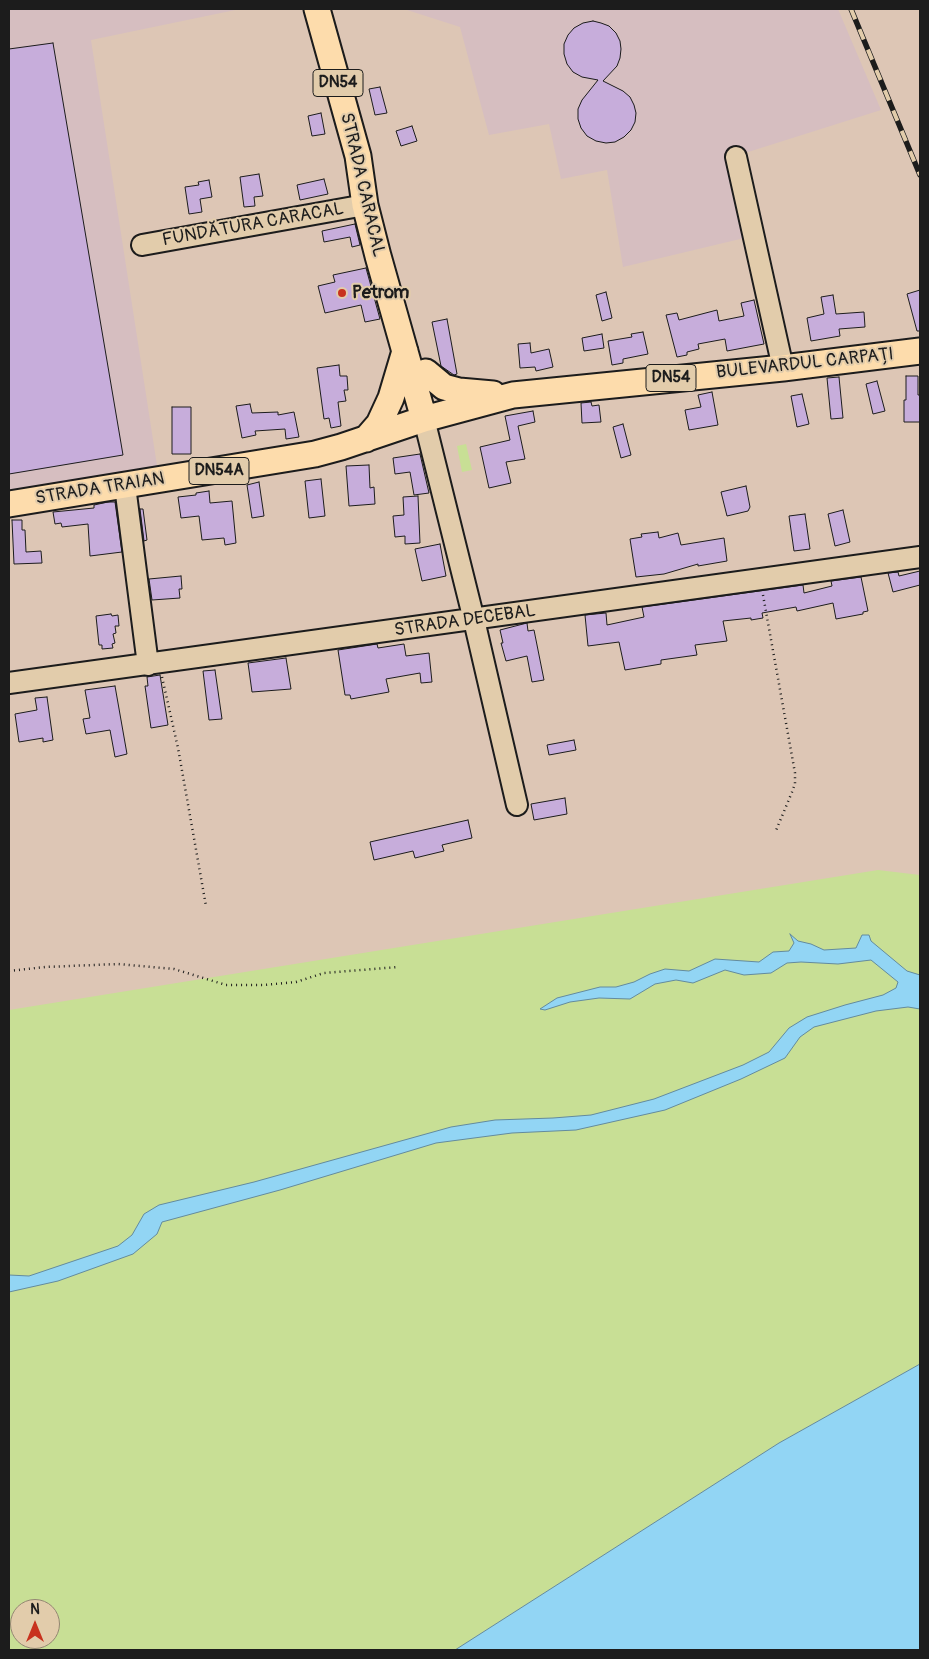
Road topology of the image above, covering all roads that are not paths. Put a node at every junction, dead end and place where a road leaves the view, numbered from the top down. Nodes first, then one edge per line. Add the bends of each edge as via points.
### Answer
1 (317, 9) edge
2 (358, 156) junction
3 (736, 157) dead end
4 (365, 205) junction
5 (142, 245) dead end
6 (387, 261) junction
7 (412, 349) junction
8 (920, 351) edge
9 (783, 368) junction
10 (426, 372) junction
11 (513, 395) junction
12 (431, 417) junction
13 (366, 439) junction
14 (125, 486) junction
15 (9, 504) edge
16 (920, 557) edge
17 (474, 620) junction
18 (154, 664) junction
19 (9, 683) edge
20 (517, 805) dead end

1 - 2 main road, STRADA CARACAL / DN54
2 - 4 main road, STRADA CARACAL / DN54
2 - 6 main road, DN54 via 383,217
3 - 9 street
4 - 5 street, FUNDĂTURA CARACAL
4 - 6 main road, STRADA CARACAL / DN54
6 - 7 main road, STRADA CARACAL / DN54
7 - 10 main road, DN54
7 - 12 main road, STRADA CARACAL / DN54
7 - 13 main road via 379,424
8 - 9 main road, BULEVARDUL CARPAȚI / DN54
9 - 11 main road, BULEVARDUL CARPAȚI / DN54
10 - 11 main road via 444,387 459,392
10 - 12 main road, DN54
11 - 12 main road, BULEVARDUL CARPAȚI / DN54
12 - 13 main road, STRADA TRAIAN / DN54A
12 - 17 street
13 - 14 main road, STRADA TRAIAN / DN54A via 287,460
14 - 15 main road, STRADA TRAIAN / DN54A
14 - 18 street
16 - 17 street, STRADA DECEBAL
17 - 18 street, STRADA DECEBAL
17 - 20 street
18 - 19 street, STRADA DECEBAL

